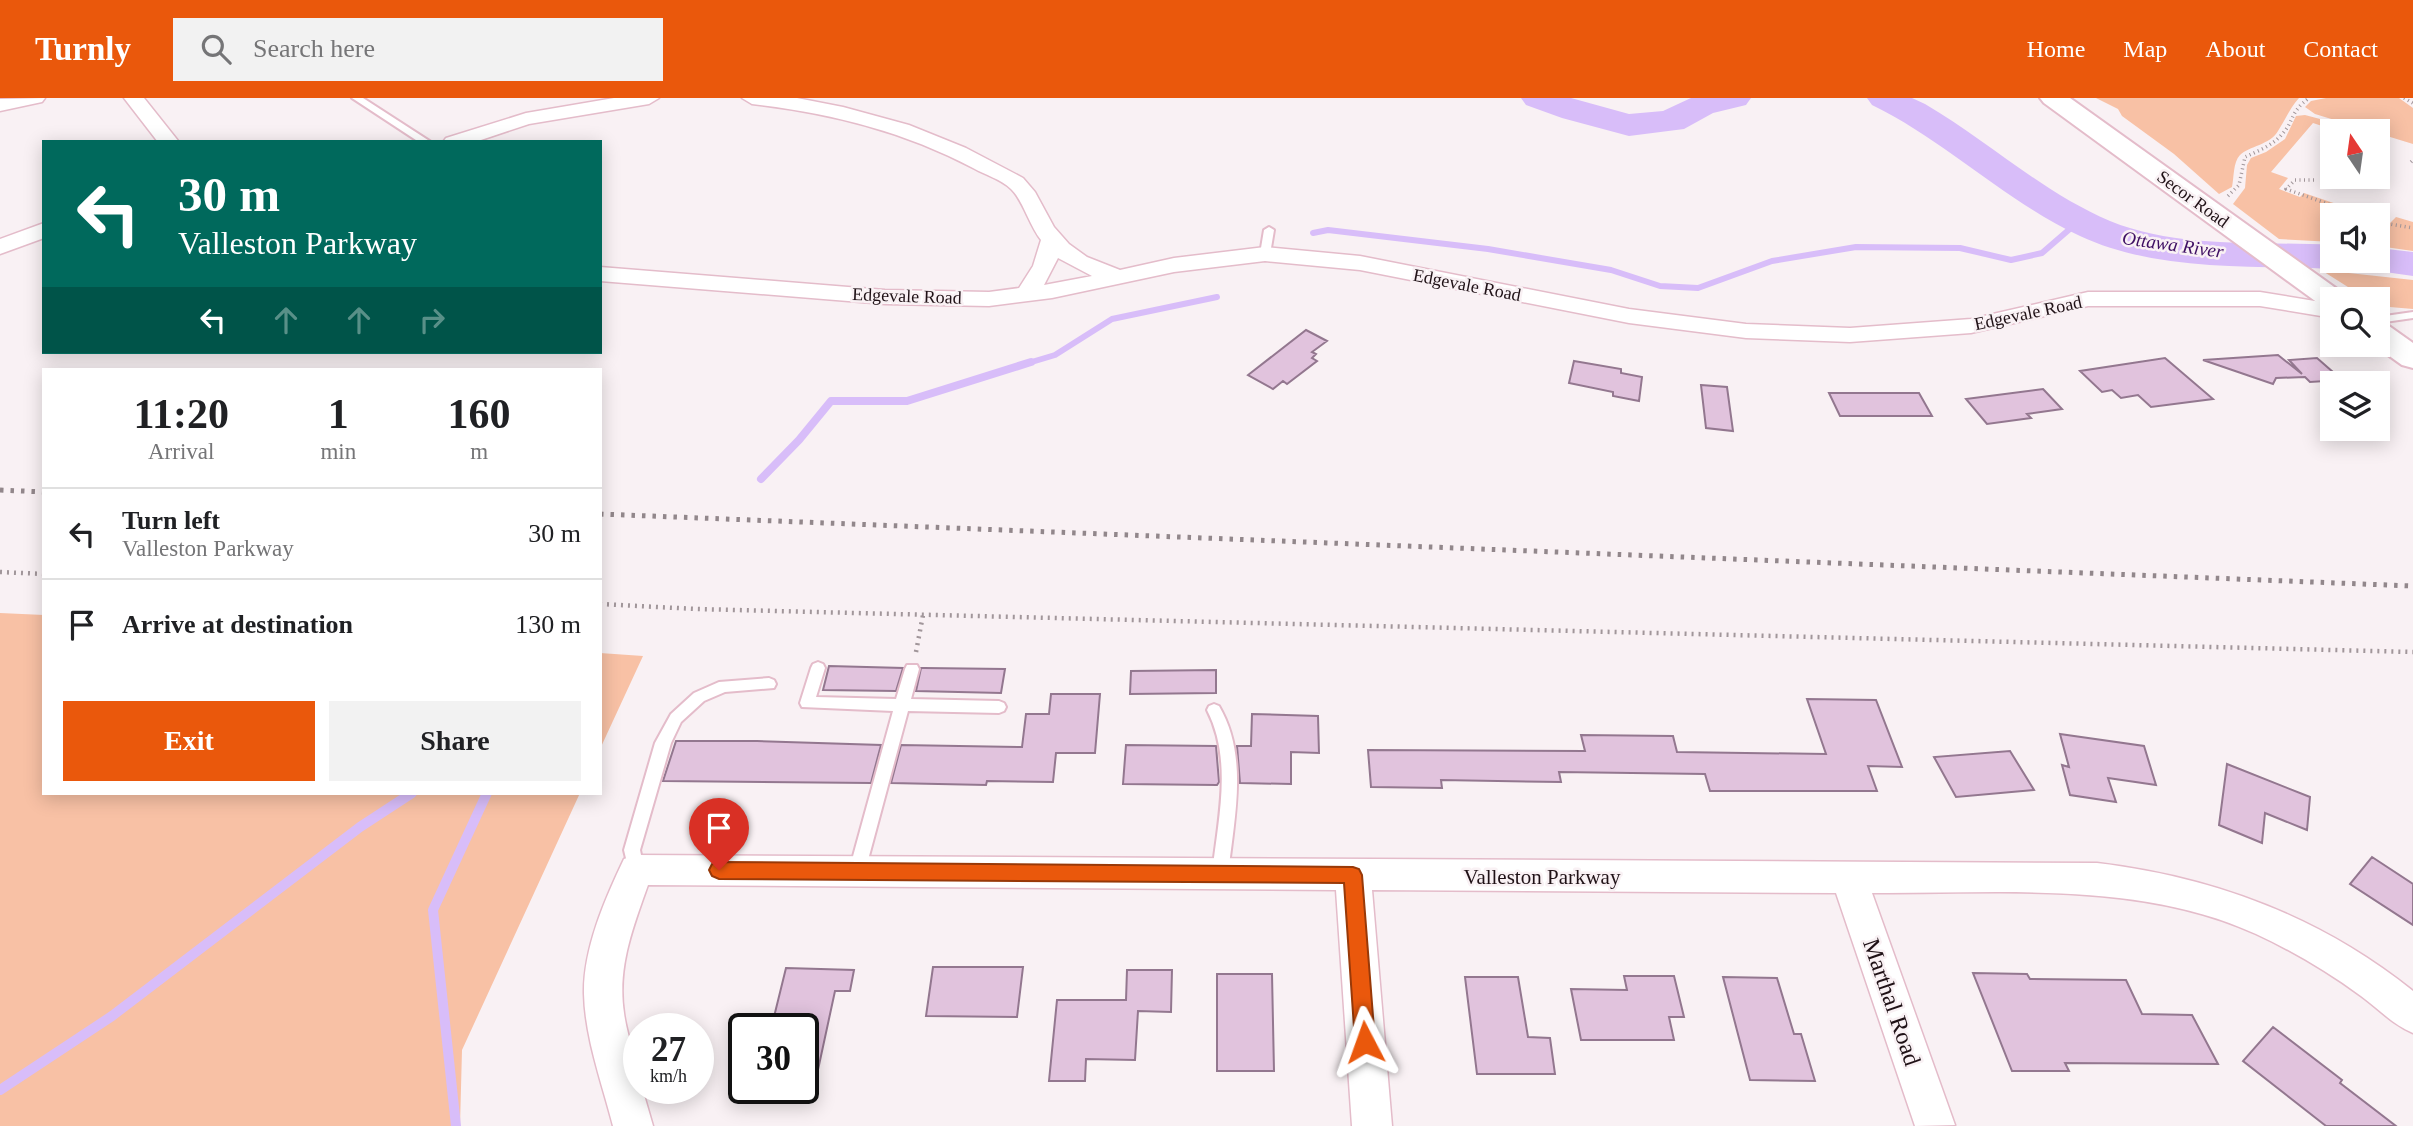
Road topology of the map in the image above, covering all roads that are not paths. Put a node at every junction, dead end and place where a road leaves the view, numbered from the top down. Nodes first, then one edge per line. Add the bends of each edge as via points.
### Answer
1 (35, 98) edge
2 (135, 98) edge
3 (357, 98) edge
4 (649, 98) edge
5 (752, 98) edge
6 (2053, 98) edge
7 (0, 105) edge
8 (167, 140) edge
9 (423, 140) edge
10 (459, 140) edge
11 (1269, 230) dead end
12 (42, 231) edge
13 (1051, 241) junction
14 (0, 247) edge
15 (1265, 254) junction
16 (602, 274) edge
17 (1116, 276) junction
18 (2320, 291) edge
19 (1026, 295) junction
20 (2320, 309) edge
21 (2413, 315) edge
22 (2390, 318) edge
23 (2390, 342) edge
24 (2413, 358) edge
25 (818, 668) dead end
26 (912, 669) road end
27 (769, 684) dead end
28 (902, 706) junction
29 (999, 707) dead end
30 (1214, 709) dead end
31 (636, 870) junction
32 (857, 871) junction
33 (1220, 874) junction
34 (1353, 875) junction
35 (1849, 879) junction
36 (2413, 1015) edge
37 (633, 1126) edge
38 (1372, 1126) edge
39 (1935, 1126) edge

1 - 7 street
2 - 8 street
3 - 9 lane
4 - 10 street via 526,119
5 - 13 street via 887,123 962,153 1019,185
6 - 18 main road, Secor Road via 2226,212
11 - 15 lane
12 - 14 street
13 - 17 street via 1079,262
13 - 19 street via 1044,266
15 - 17 street, Edgevale Road
15 - 20 street, Edgevale Road via 1360,263 1629,316 1746,331 1913,332 1971,326 2088,299 2133,297 2260,299
16 - 19 street, Edgevale Road via 886,297
17 - 19 street, Edgevale Road
21 - 22 lane
23 - 24 main road
25 - 28 lane via 807,704
26 - 28 lane
27 - 31 lane via 724,686 699,697 676,718 663,743 632,850
28 - 29 lane
28 - 32 lane
30 - 33 lane via 1223,721 1230,755
31 - 32 street, Valleston Parkway
31 - 37 street via 603,979 604,1006
32 - 33 street, Valleston Parkway
33 - 34 street, Valleston Parkway
34 - 35 street, Valleston Parkway
34 - 38 street
35 - 36 street, Valleston Parkway via 2097,879 2177,890 2261,918 2296,935 2364,975
35 - 39 street, Marthal Road

